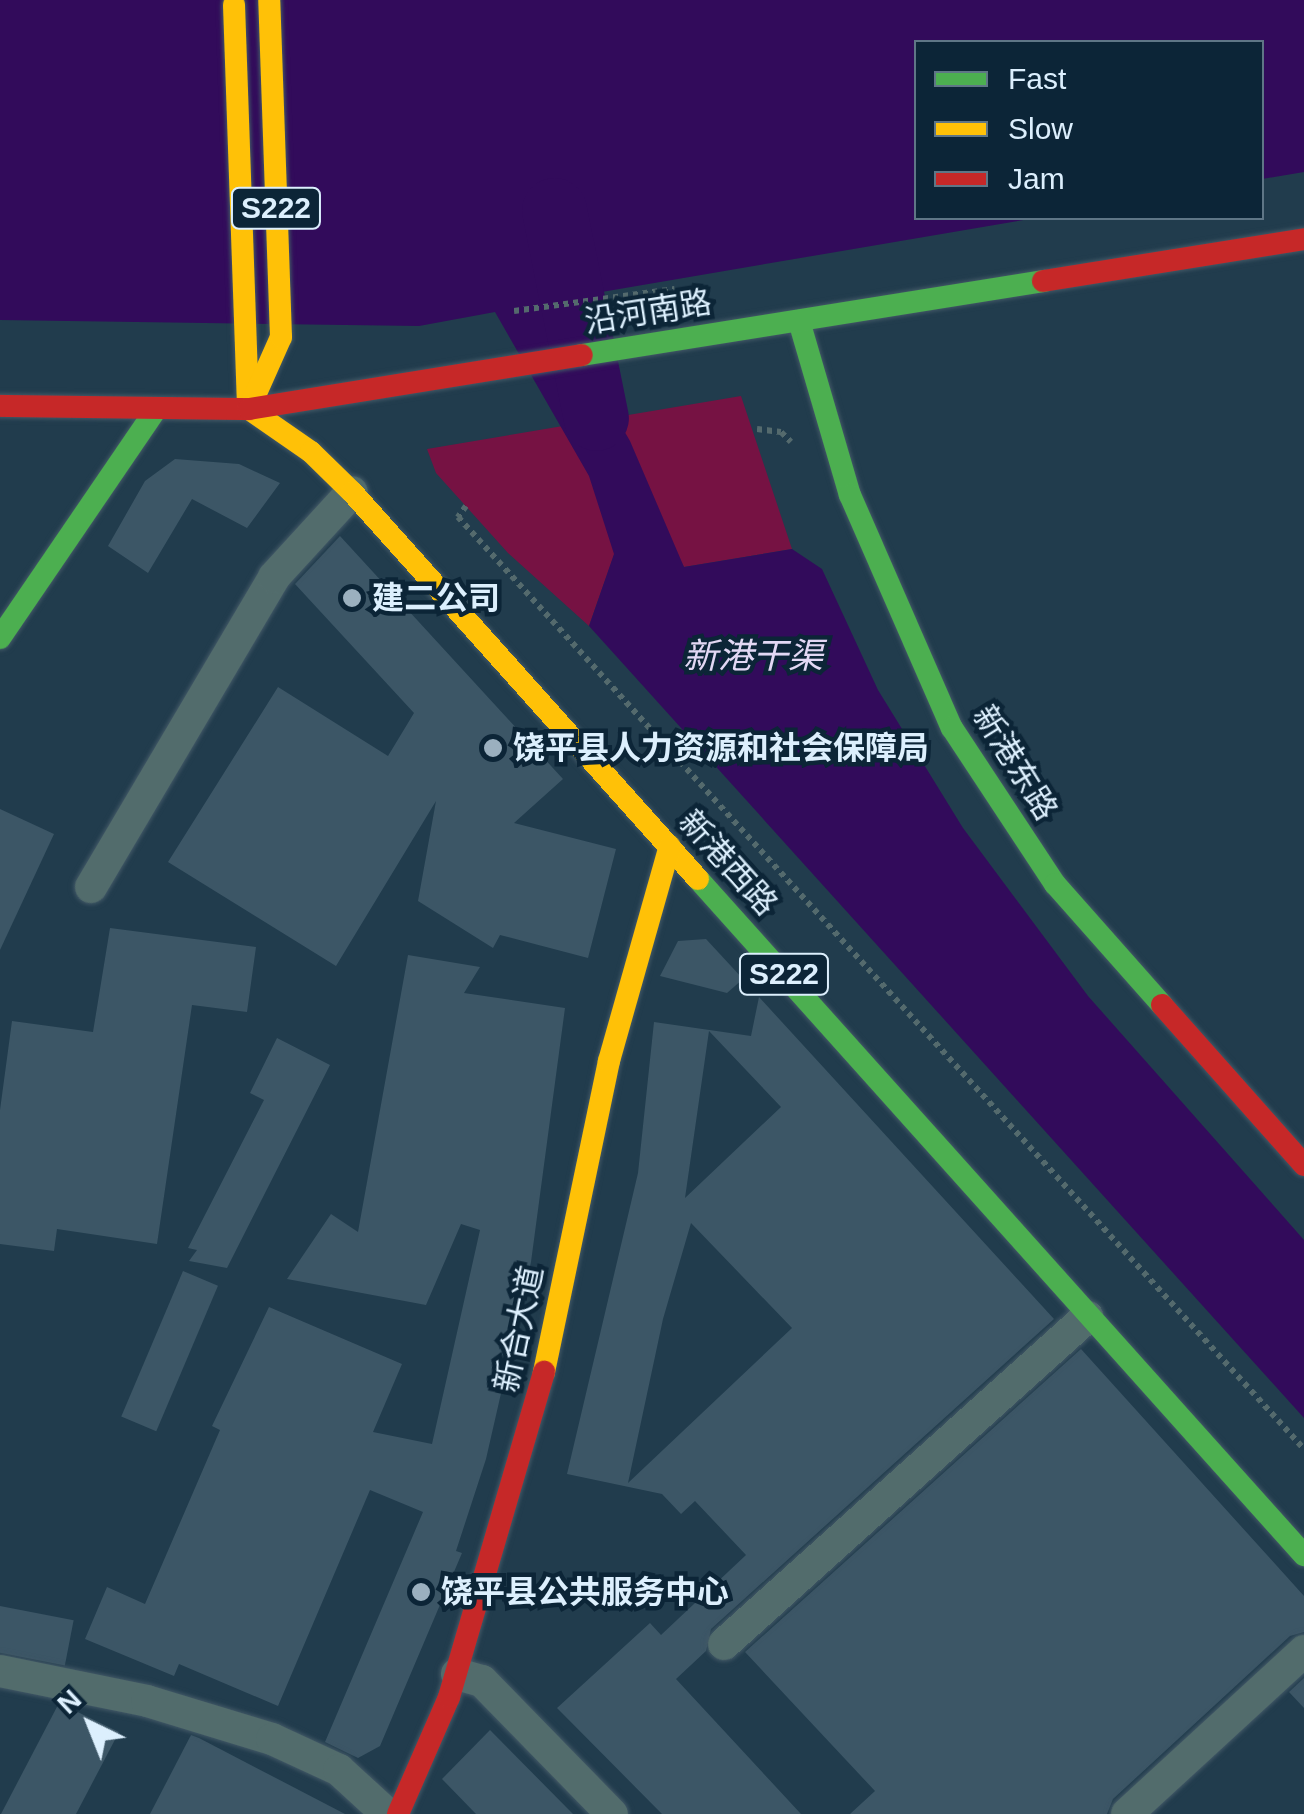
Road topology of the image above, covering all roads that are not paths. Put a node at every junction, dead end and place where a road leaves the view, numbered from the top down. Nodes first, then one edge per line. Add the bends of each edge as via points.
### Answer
1 (234, 0) edge
2 (268, 0) edge
3 (1304, 239) edge
4 (799, 321) junction
5 (0, 406) edge
6 (156, 410) junction
7 (249, 410) junction
8 (352, 492) junction
9 (0, 638) edge
10 (670, 846) junction
11 (90, 887) dead end
12 (1304, 1164) edge
13 (1087, 1317) junction
14 (1304, 1555) edge
15 (724, 1644) dead end
16 (1304, 1651) edge
17 (0, 1671) edge
18 (456, 1674) junction
19 (388, 1814) edge
20 (398, 1814) edge
21 (612, 1814) edge
22 (1128, 1814) edge

1 - 7 main road, S222
2 - 7 main road, S222 via 281,337
3 - 4 main road, 沿河南路
4 - 7 main road, 沿河南路
4 - 12 main road, 新港东路 via 850,496 952,728 1055,884
5 - 6 main road, 沿河南路
6 - 7 main road, 沿河南路
6 - 9 main road
7 - 8 main road, 新港西路 / S222 via 311,452
8 - 10 main road, 新港西路 / S222
8 - 11 street via 274,577
10 - 13 main road, 新港西路 / S222
10 - 18 main road, 新合大道 via 608,1062 532,1429
13 - 14 main road, 新港西路 / S222
13 - 15 street
16 - 22 street
17 - 19 street via 147,1700 272,1740 340,1770
18 - 20 main road, 新合大道
18 - 21 street via 482,1681

